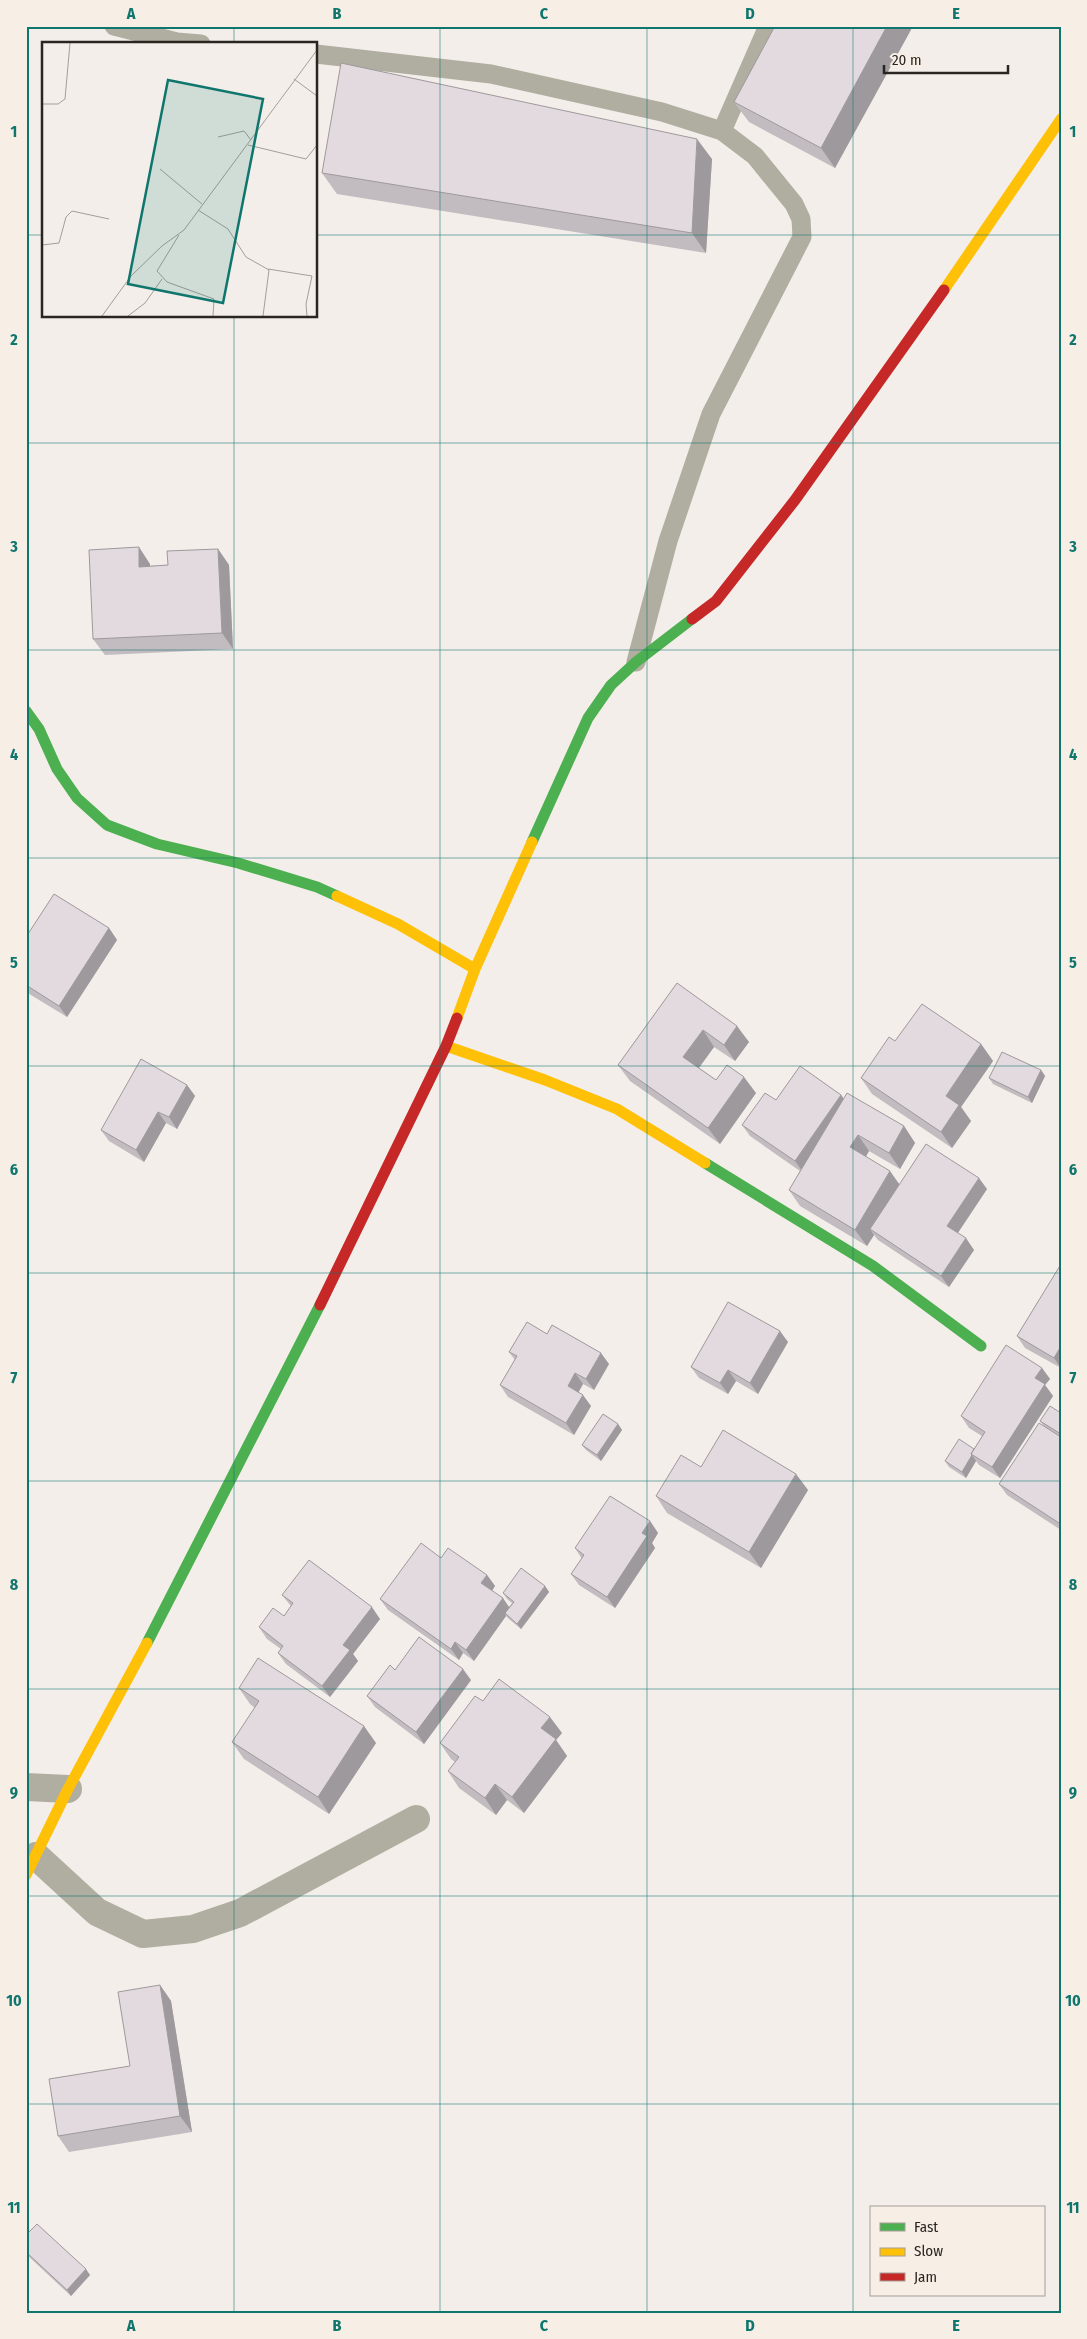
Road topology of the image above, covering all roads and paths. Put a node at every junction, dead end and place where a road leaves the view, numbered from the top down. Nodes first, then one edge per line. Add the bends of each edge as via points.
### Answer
1 (114, 26) edge
2 (768, 26) edge
3 (177, 42) edge
4 (318, 54) edge
5 (1061, 119) edge
6 (722, 131) junction
7 (636, 662) junction
8 (26, 711) edge
9 (475, 969) junction
10 (446, 1046) junction
11 (981, 1346) dead end
12 (26, 1787) edge
13 (68, 1789) junction
14 (416, 1818) dead end
15 (31, 1866) edge

1 - 3 lane
2 - 6 lane
4 - 6 lane via 491,74 662,112
5 - 7 main road via 796,500 716,601
6 - 7 lane via 755,156 794,204 801,219 802,237 712,414 668,541
7 - 9 main road via 611,685 588,718
8 - 9 main road via 57,769 77,798 107,826 157,844 238,863 317,887 398,924
9 - 10 main road
10 - 11 main road via 617,1109 873,1266
10 - 13 main road via 176,1589
12 - 13 street
13 - 15 main road
14 - 15 street via 240,1913 193,1929 143,1934 97,1912

